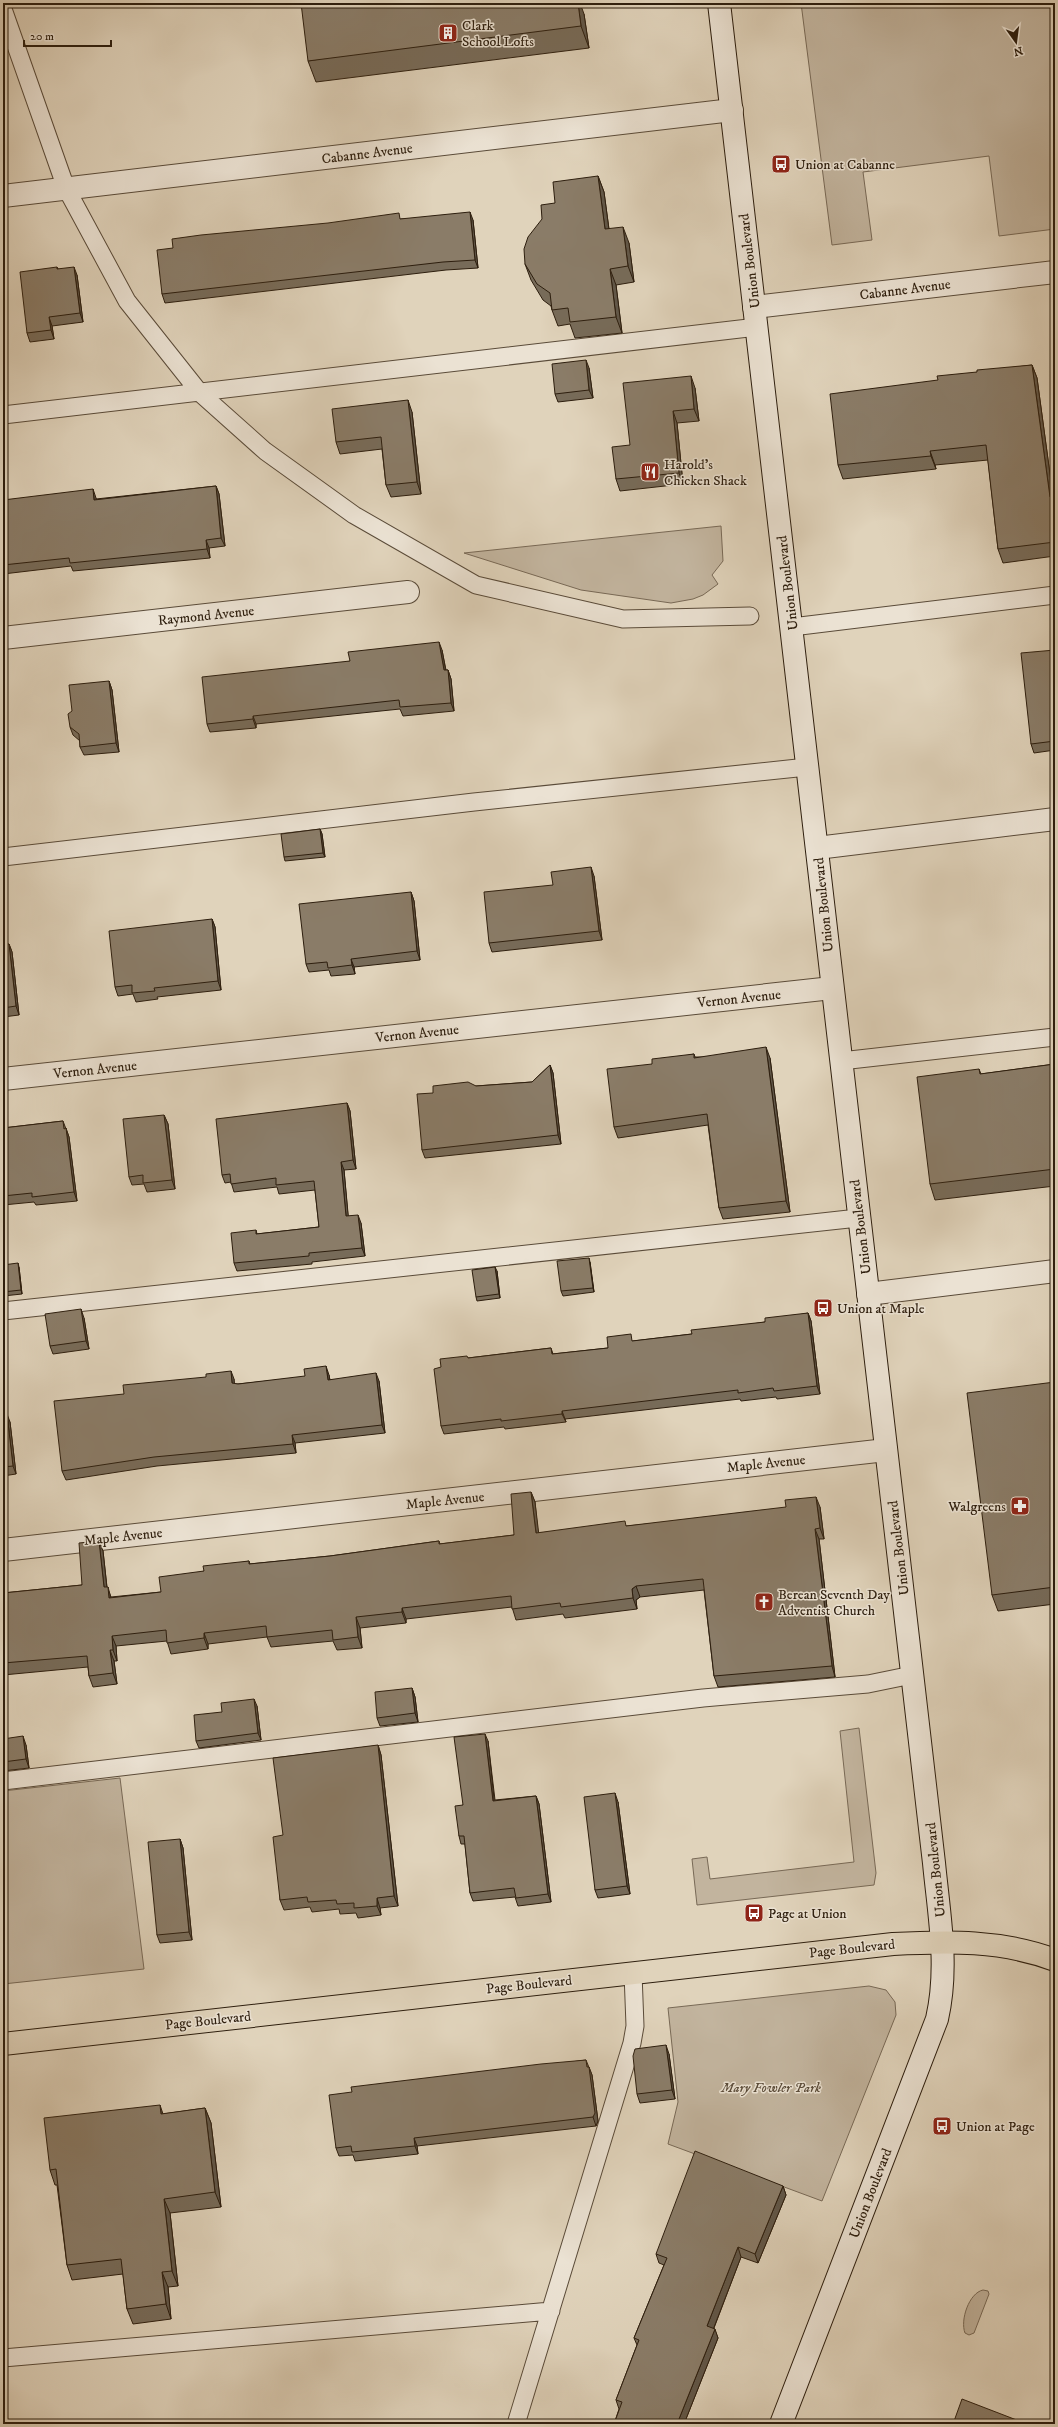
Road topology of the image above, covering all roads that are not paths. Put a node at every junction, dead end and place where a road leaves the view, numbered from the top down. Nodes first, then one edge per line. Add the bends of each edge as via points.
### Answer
1 (719, 3) edge
2 (3, 10) edge
3 (732, 110) junction
4 (66, 188) junction
5 (3, 196) edge
6 (1055, 272) edge
7 (756, 317) junction
8 (200, 393) junction
9 (3, 415) edge
10 (408, 592) dead end
11 (1055, 595) edge
12 (750, 616) dead end
13 (792, 627) junction
14 (3, 638) edge
15 (807, 767) junction
16 (1055, 819) edge
17 (817, 848) junction
18 (3, 857) edge
19 (832, 988) junction
20 (1055, 1037) edge
21 (841, 1061) junction
22 (3, 1079) edge
23 (858, 1218) junction
24 (1055, 1271) edge
25 (868, 1294) junction
26 (3, 1311) edge
27 (886, 1450) junction
28 (3, 1550) edge
29 (912, 1675) junction
30 (3, 1781) edge
31 (942, 1941) junction
32 (1055, 1960) edge
33 (633, 1972) junction
34 (3, 2044) edge
35 (551, 2311) junction
36 (3, 2358) edge
37 (516, 2424) edge
38 (781, 2424) edge

1 - 3 street, Union Boulevard
2 - 4 lane
3 - 4 street, Cabanne Avenue
3 - 7 street, Union Boulevard
4 - 5 street, Cabanne Avenue
4 - 8 lane via 127,301
6 - 7 street, Cabanne Avenue
7 - 8 lane
7 - 13 street, Union Boulevard
8 - 9 lane
8 - 12 lane via 265,451 354,515 476,585 623,619
10 - 14 street, Raymond Avenue
11 - 13 lane
13 - 15 street, Union Boulevard
15 - 17 street, Union Boulevard
15 - 18 lane via 474,802
16 - 17 street
17 - 19 street, Union Boulevard
19 - 21 street, Union Boulevard
19 - 22 street, Vernon Avenue
20 - 21 lane
21 - 23 street, Union Boulevard
23 - 25 street, Union Boulevard
23 - 26 lane
24 - 25 street
25 - 27 street, Union Boulevard
27 - 28 street, Maple Avenue
27 - 29 street, Union Boulevard
29 - 30 lane via 868,1684 702,1698
29 - 31 street, Union Boulevard
31 - 32 main road, Page Boulevard via 1002,1946
31 - 33 main road, Page Boulevard via 888,1944
31 - 38 street, Union Boulevard via 944,1976 937,2019
33 - 34 main road, Page Boulevard
33 - 35 lane via 635,2026 632,2043
35 - 36 lane
35 - 37 lane

